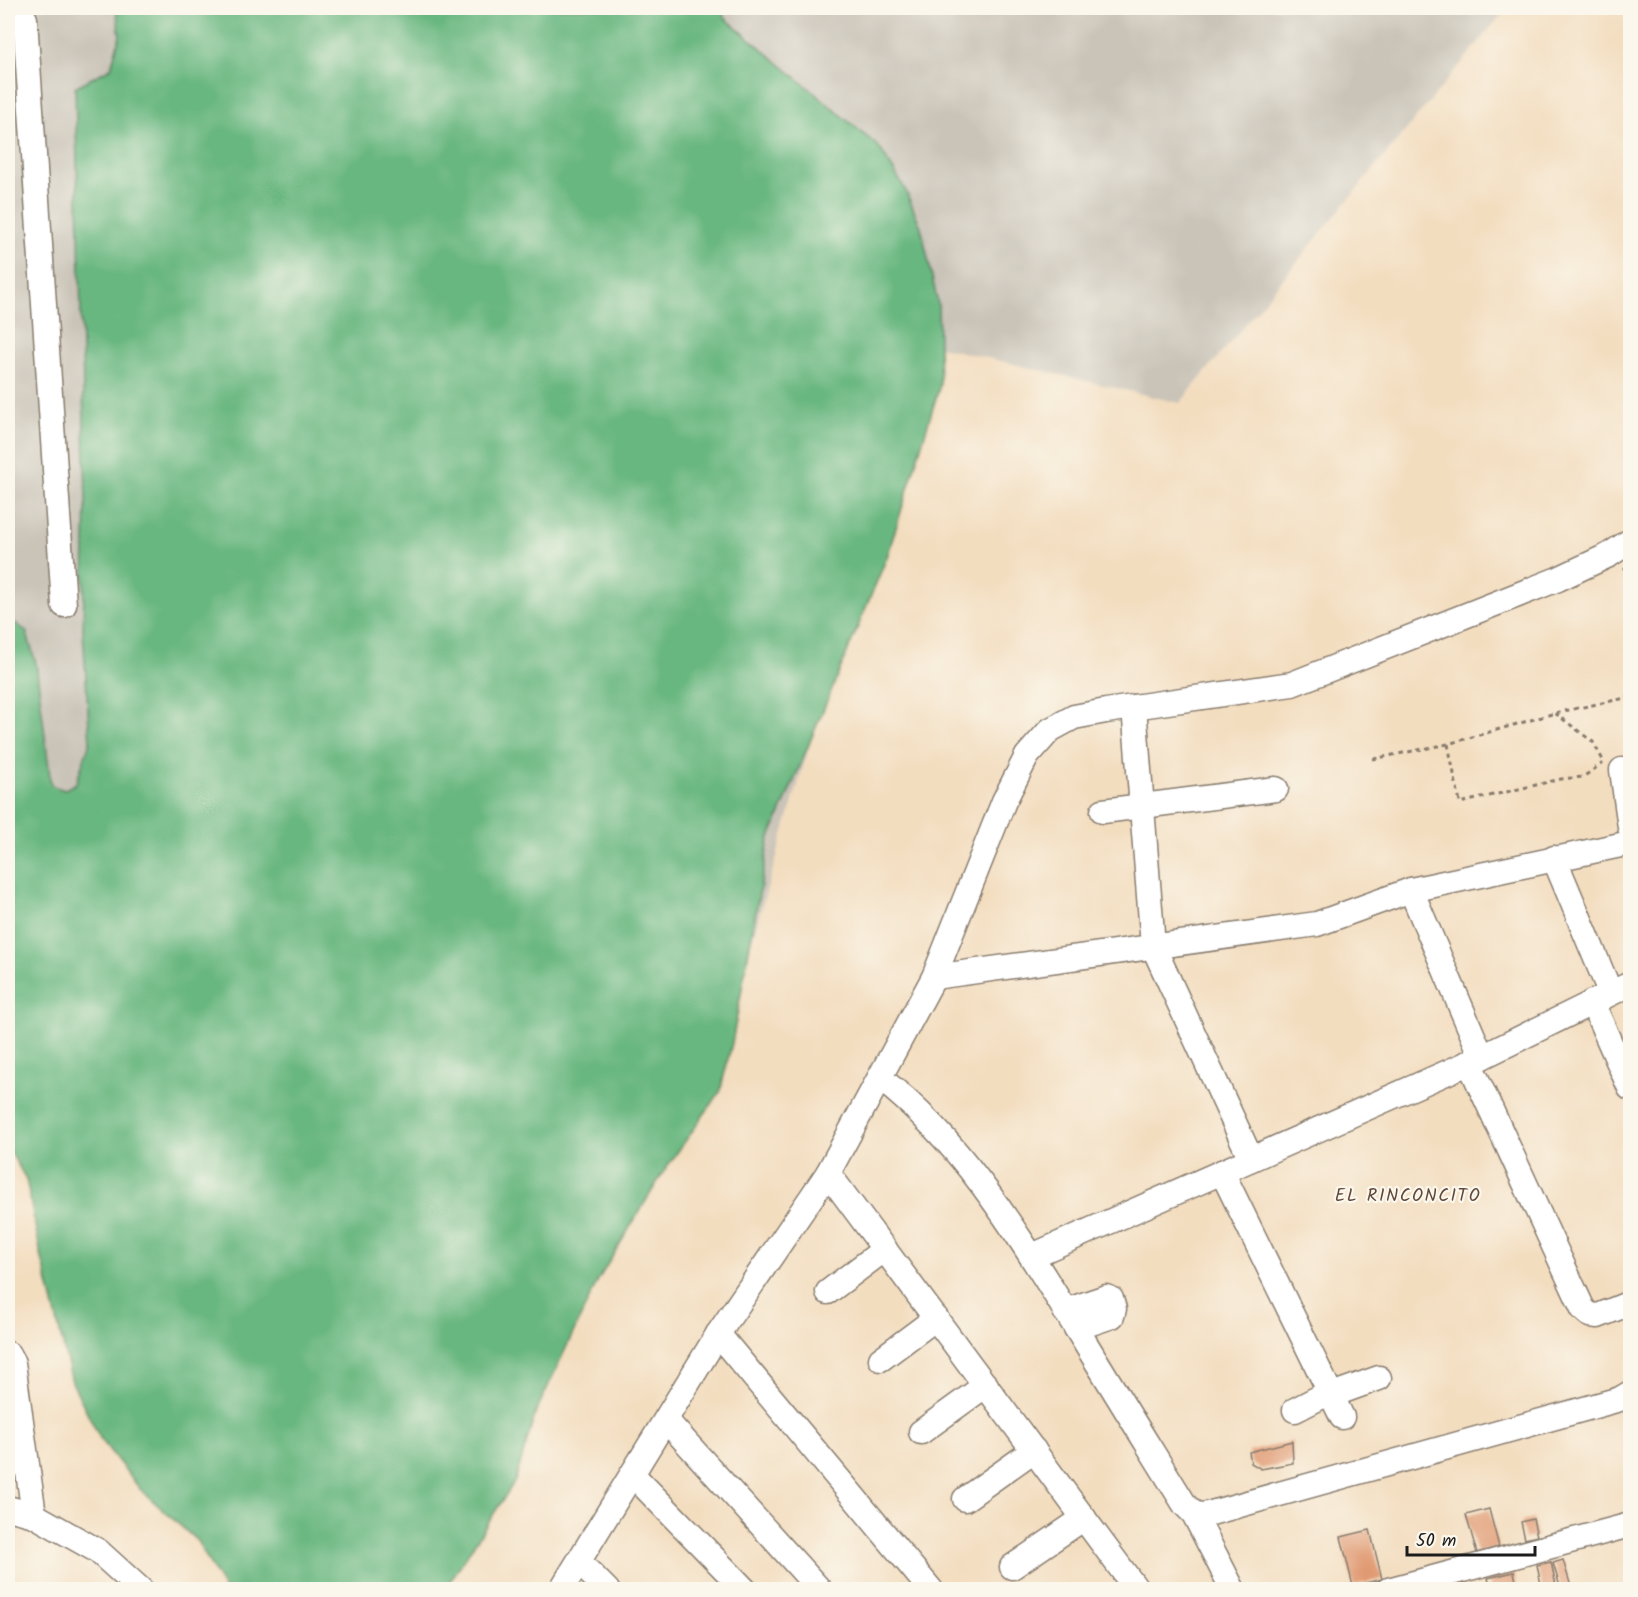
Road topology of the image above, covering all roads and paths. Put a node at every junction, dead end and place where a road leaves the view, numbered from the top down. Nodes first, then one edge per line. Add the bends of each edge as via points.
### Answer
1 (19, 8) edge
2 (1630, 541) edge
3 (64, 605) dead end
4 (1630, 698) edge
5 (1134, 707) junction
6 (1556, 713) junction
7 (1448, 744) junction
8 (1373, 759) dead end
9 (1613, 766) junction
10 (1276, 789) dead end
11 (1142, 806) junction
12 (1103, 811) dead end
13 (1630, 827) edge
14 (1630, 843) edge
15 (1554, 858) junction
16 (1411, 890) junction
17 (1153, 946) junction
18 (934, 977) junction
19 (1611, 993) edge
20 (1475, 1060) junction
21 (881, 1079) junction
22 (1630, 1088) edge
23 (1251, 1159) junction
24 (1222, 1172) junction
25 (828, 1173) junction
26 (885, 1249) junction
27 (1032, 1256) junction
28 (828, 1292) dead end
29 (1630, 1303) edge
30 (936, 1318) junction
31 (718, 1334) junction
32 (8, 1354) edge
33 (881, 1359) dead end
34 (1379, 1378) dead end
35 (986, 1385) junction
36 (1630, 1393) edge
37 (1331, 1394) junction
38 (1295, 1410) dead end
39 (1342, 1417) dead end
40 (666, 1420) junction
41 (921, 1432) dead end
42 (1034, 1450) junction
43 (633, 1474) junction
44 (965, 1499) dead end
45 (8, 1508) edge
46 (1194, 1514) junction
47 (34, 1515) junction
48 (1084, 1518) junction
49 (1630, 1525) edge
50 (580, 1563) junction
51 (1012, 1567) dead end
52 (1131, 1588) edge
53 (141, 1590) edge
54 (561, 1590) edge
55 (607, 1590) edge
56 (745, 1590) edge
57 (820, 1590) edge
58 (931, 1590) edge
59 (1233, 1590) edge
60 (1388, 1590) edge

1 - 3 street via 25,19
2 - 5 street via 1610,555 1558,579 1292,684
4 - 6 path
5 - 11 street
5 - 18 street via 1074,717 1050,730 1028,756 1004,801
6 - 7 path
6 - 9 path via 1593,742
7 - 8 path
7 - 9 path via 1460,803 1583,777
9 - 13 street
10 - 11 street
11 - 12 street
11 - 17 street
14 - 15 street
15 - 16 street
15 - 19 street
16 - 17 street via 1317,924
16 - 20 street
17 - 18 street
17 - 23 street
18 - 21 street
19 - 20 street
19 - 22 street
20 - 23 street
20 - 29 street via 1583,1309 1598,1316
21 - 25 street
21 - 27 street via 904,1096 974,1174
23 - 24 street
24 - 27 street
24 - 37 street
25 - 26 street
25 - 31 street
26 - 28 street
26 - 30 street
27 - 46 street
30 - 33 street
30 - 35 street
31 - 40 street
31 - 58 street
32 - 47 street via 13,1363
34 - 37 street
35 - 41 street
35 - 42 street
36 - 46 street via 1620,1400 1215,1512
37 - 38 street
37 - 39 street
40 - 43 street
40 - 57 street
42 - 44 street
42 - 48 street
43 - 50 street
43 - 56 street
45 - 47 street
46 - 59 street
47 - 53 street via 98,1551
48 - 51 street
48 - 52 street
49 - 60 street
50 - 54 street
50 - 55 street

